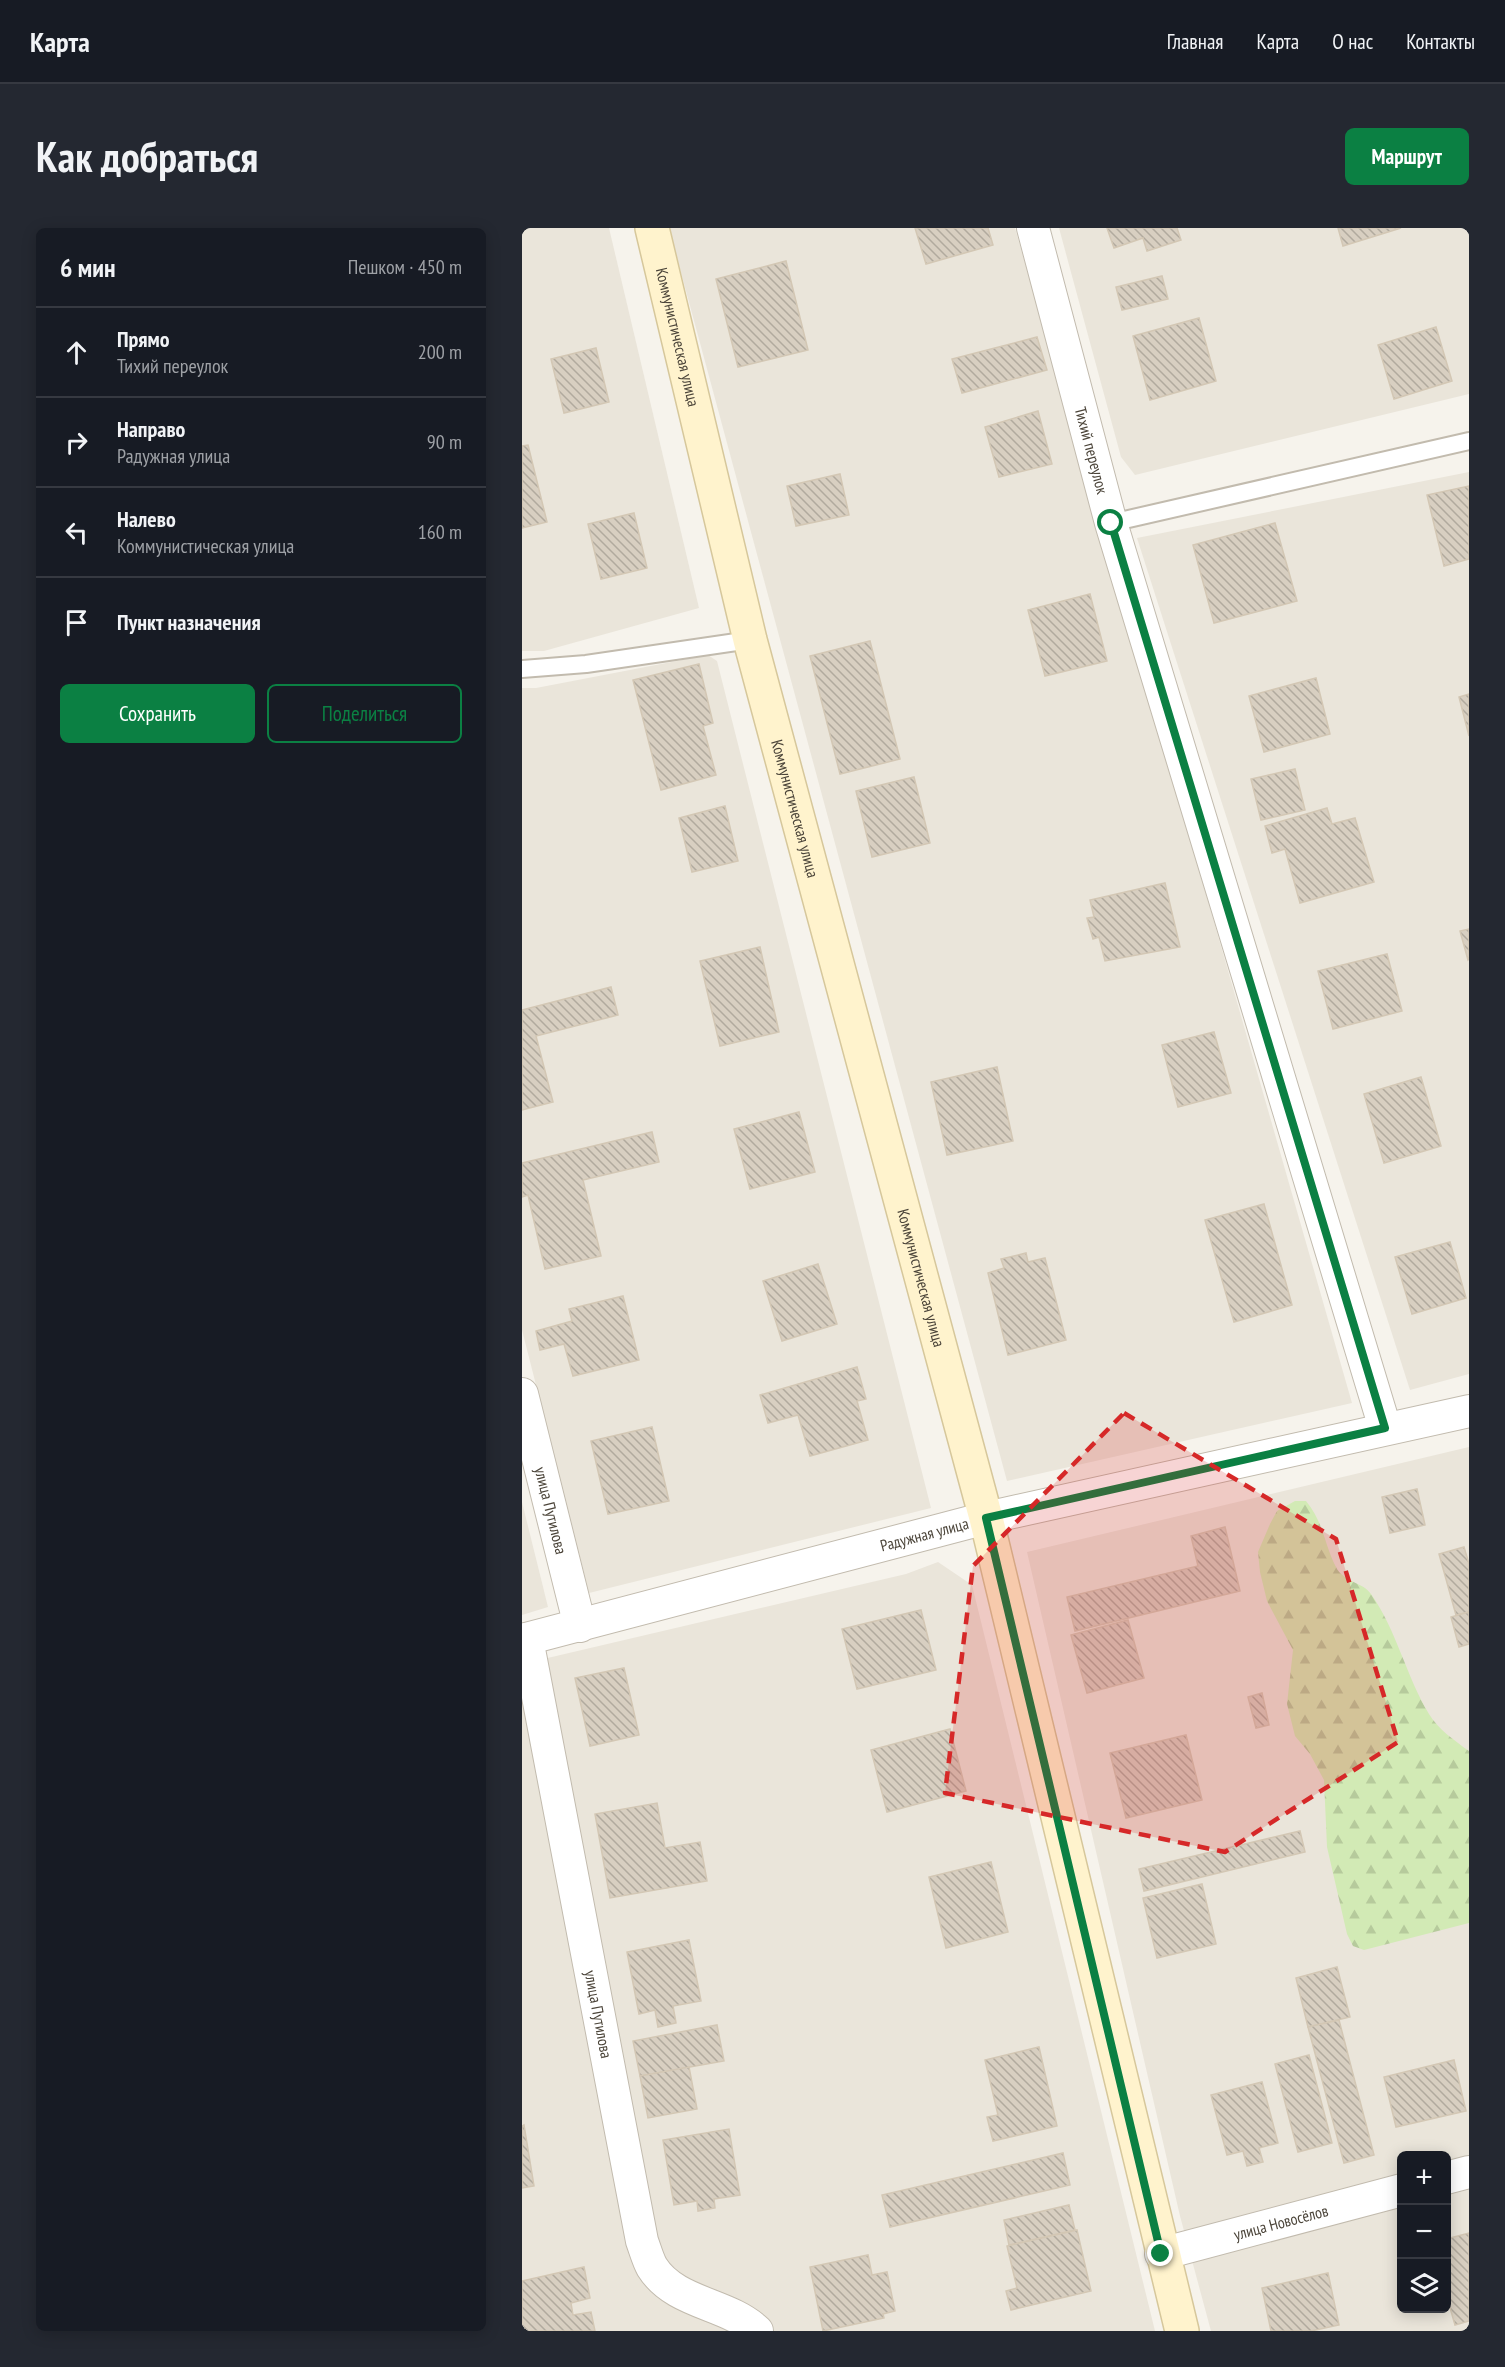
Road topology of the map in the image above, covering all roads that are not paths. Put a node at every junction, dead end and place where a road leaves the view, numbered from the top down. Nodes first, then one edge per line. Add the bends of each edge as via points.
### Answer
1 (652, 228) edge
2 (1033, 228) edge
3 (1469, 441) edge
4 (1111, 523) junction
5 (750, 640) junction
6 (522, 669) edge
7 (522, 1394) edge
8 (1469, 1412) edge
9 (1385, 1428) junction
10 (986, 1518) junction
11 (580, 1626) junction
12 (525, 1640) edge
13 (1469, 2172) edge
14 (1451, 2177) edge
15 (1397, 2191) edge
16 (1161, 2254) junction
17 (757, 2331) edge
18 (1182, 2331) edge

1 - 5 street, Коммунистическая улица
2 - 4 street, Тихий переулок
3 - 4 lane
4 - 9 street, Тихий переулок
5 - 6 lane via 586,664
5 - 10 street, Коммунистическая улица
7 - 11 street, улица Путилова
8 - 9 street, Радужная улица
9 - 10 street, Радужная улица
10 - 11 street, Радужная улица
10 - 16 street, Коммунистическая улица
11 - 12 street, Радужная улица
12 - 17 street, улица Путилова via 642,2241 653,2268 678,2291 748,2322
13 - 14 street
15 - 16 street, улица Новосёлов
16 - 18 street, Коммунистическая улица

